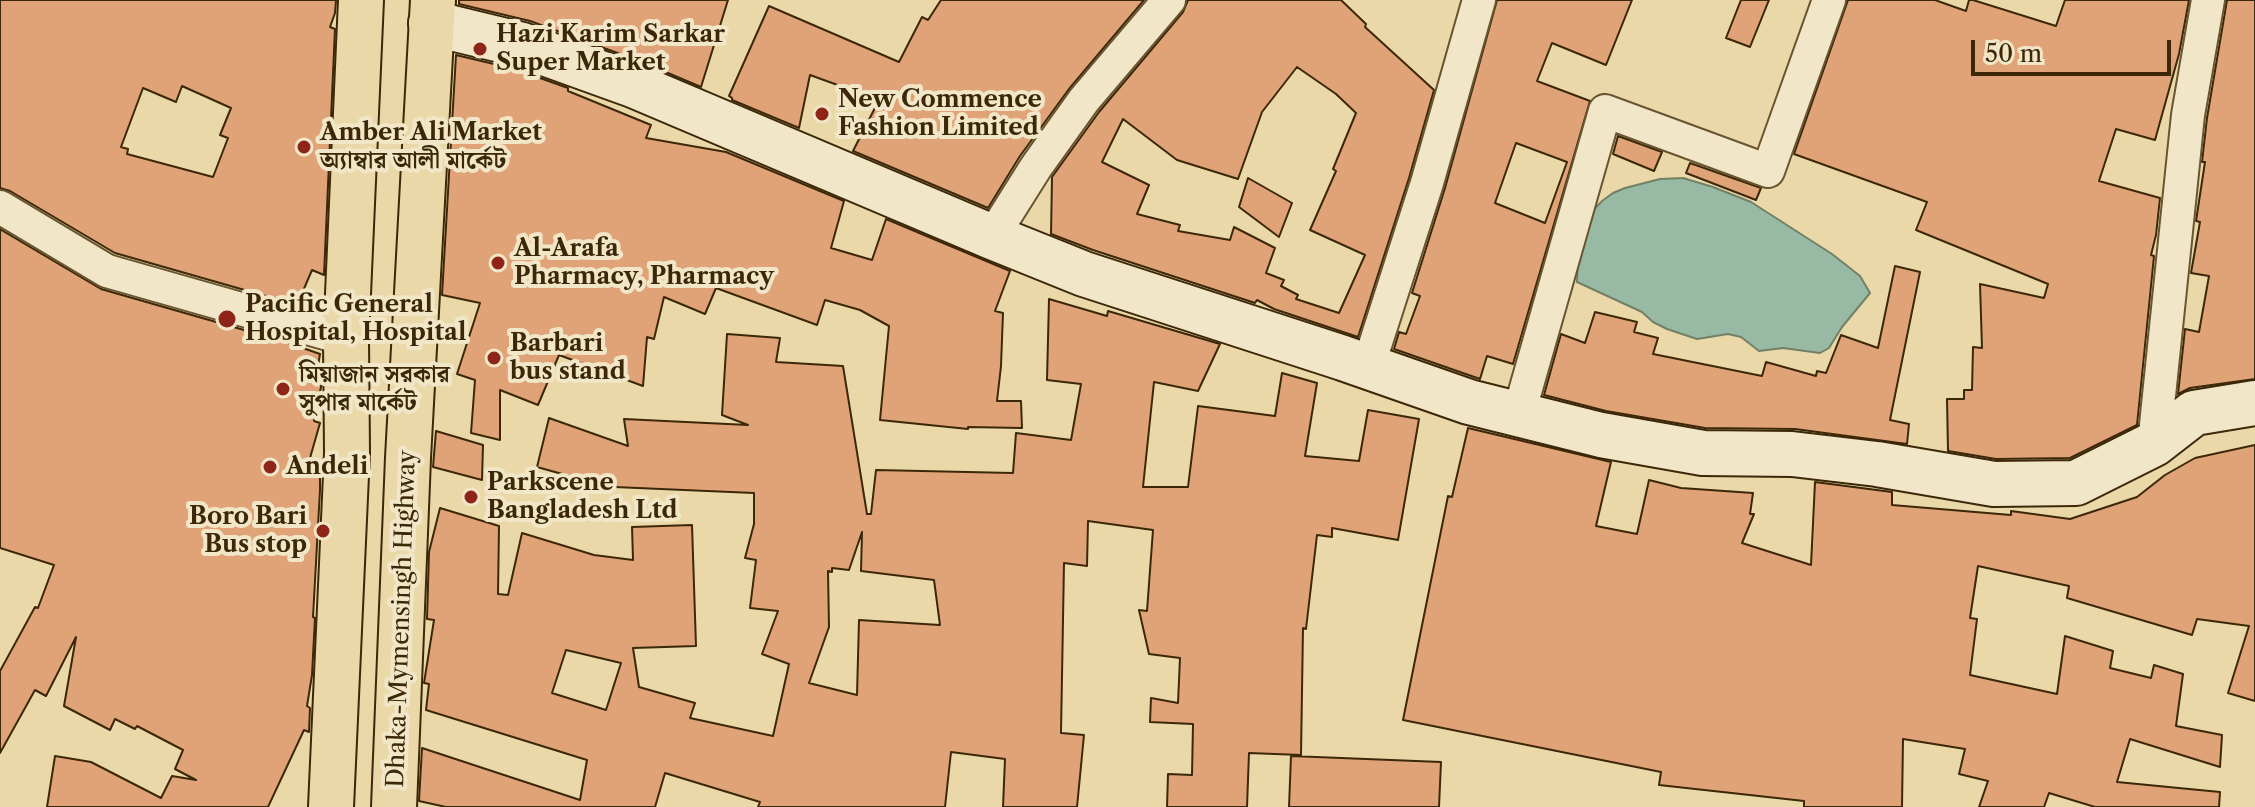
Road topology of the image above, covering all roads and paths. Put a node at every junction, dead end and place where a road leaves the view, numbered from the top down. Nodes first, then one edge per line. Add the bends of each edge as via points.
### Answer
1 (361, 0) edge
2 (1169, 0) edge
3 (1479, 0) edge
4 (1829, 0) edge
5 (2208, 0) edge
6 (432, 11) edge
7 (0, 207) edge
8 (992, 237) junction
9 (346, 339) junction
10 (1368, 367) junction
11 (2255, 403) edge
12 (1519, 413) junction
13 (2154, 444) junction
14 (331, 807) edge
15 (394, 807) edge

1 - 9 highway
2 - 8 street via 1084,100
3 - 10 street
4 - 12 street via 1768,171 1605,111
5 - 13 street via 2188,115
6 - 8 street via 633,85
6 - 15 highway, Dhaka-Mymensingh Highway
7 - 9 street via 107,271
8 - 10 street via 1084,274
9 - 14 highway via 347,453
10 - 12 street via 1469,402
11 - 13 street via 2194,413
12 - 13 street via 1601,435 1703,453 1821,457 1994,484 2076,483

